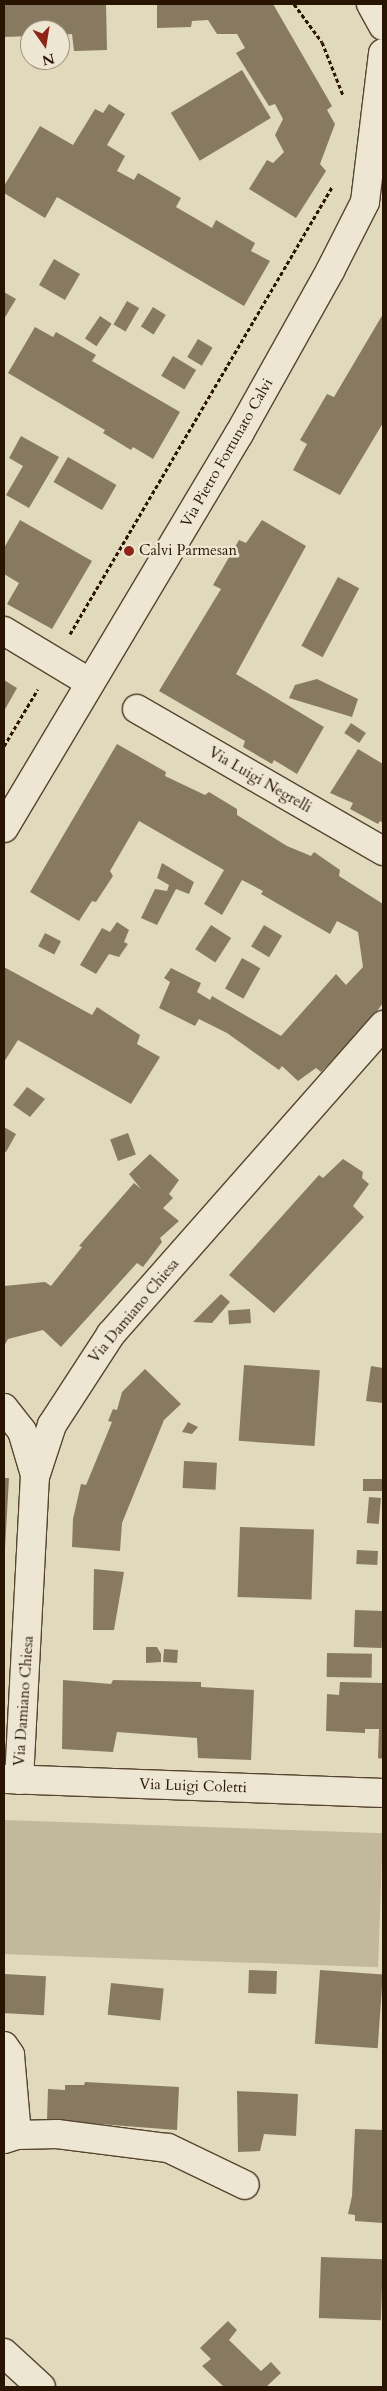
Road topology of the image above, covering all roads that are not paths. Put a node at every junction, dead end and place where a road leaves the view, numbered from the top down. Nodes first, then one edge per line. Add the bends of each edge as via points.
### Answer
1 (383, 53) edge
2 (374, 193) edge
3 (4, 631) edge
4 (89, 682) junction
5 (137, 709) dead end
6 (4, 828) edge
7 (383, 851) edge
8 (383, 1026) edge
9 (4, 1408) edge
10 (35, 1477) junction
11 (11, 1779) edge
12 (383, 1793) edge
13 (4, 2046) edge
14 (10, 2137) edge
15 (245, 2185) dead end
16 (4, 2353) edge
17 (41, 2387) edge

1 - 2 street, Via Pietro Fortunato Calvi
2 - 4 street, Via Pietro Fortunato Calvi via 239,434
3 - 4 street
4 - 6 street, Via Pietro Fortunato Calvi
5 - 7 street, Via Luigi Negrelli
8 - 10 street, Via Damiano Chiesa via 111,1334 52,1425
9 - 10 street via 22,1431
10 - 11 street, Via Damiano Chiesa
11 - 12 street, Via Luigi Coletti
13 - 14 street via 10,2055
14 - 15 street via 57,2134 168,2148
16 - 17 street

